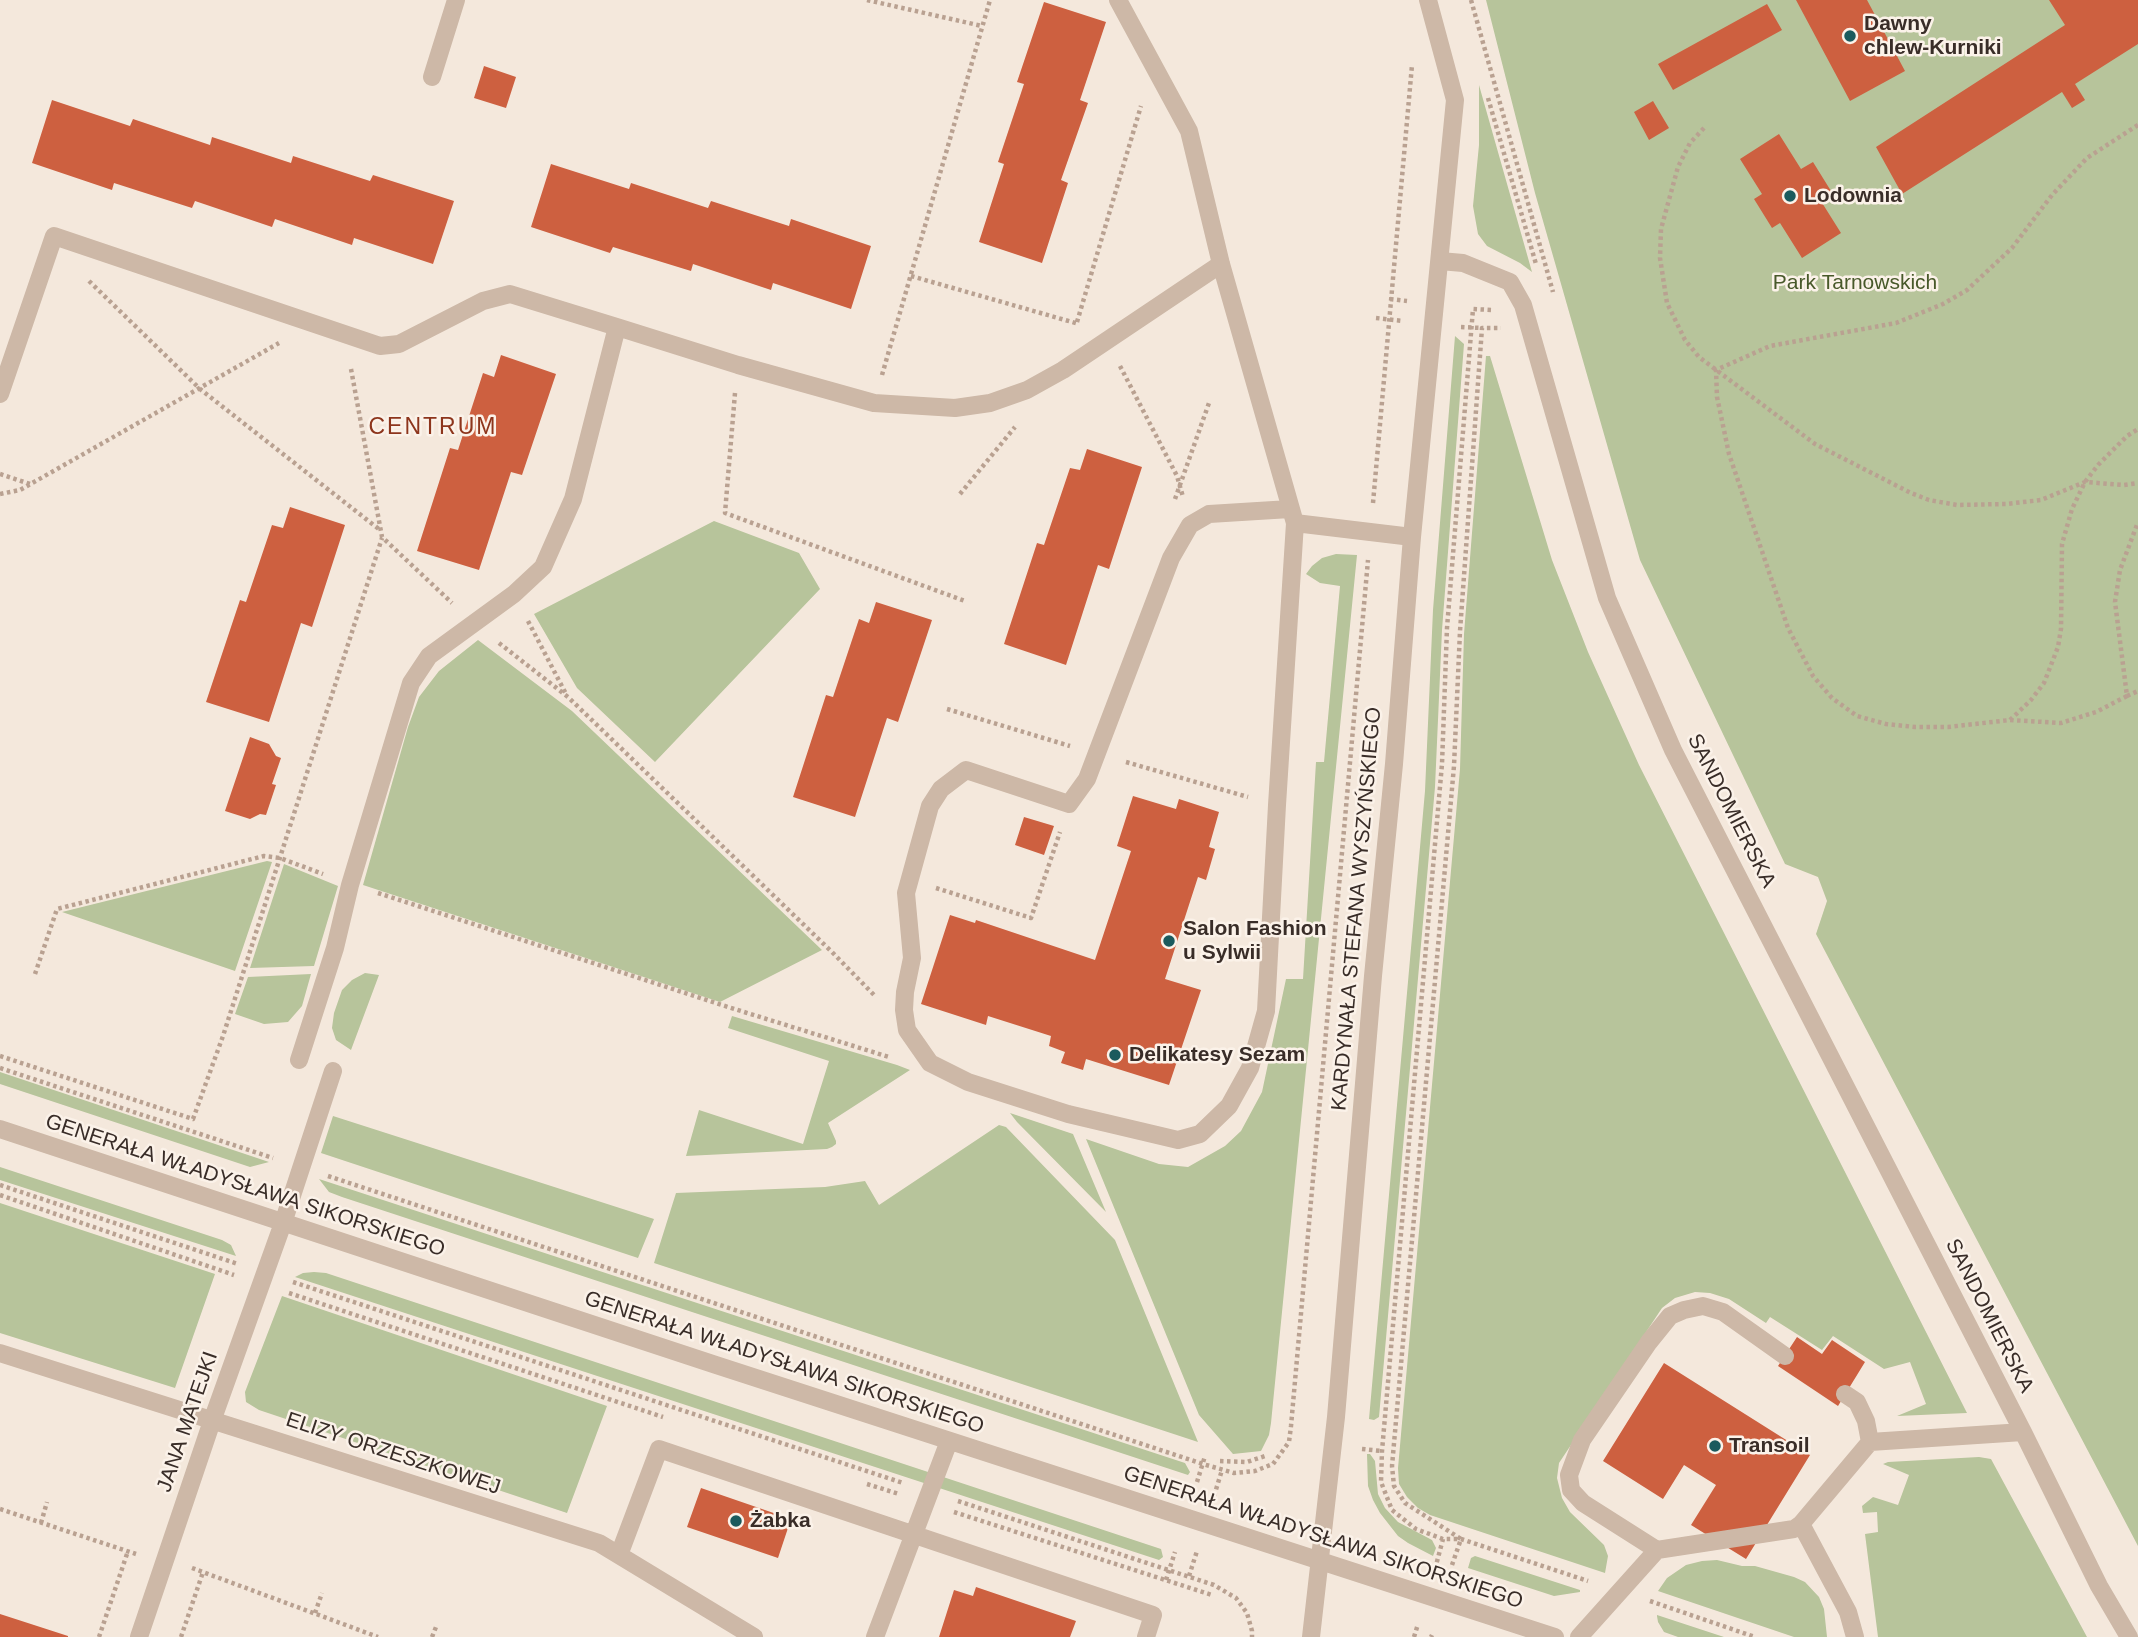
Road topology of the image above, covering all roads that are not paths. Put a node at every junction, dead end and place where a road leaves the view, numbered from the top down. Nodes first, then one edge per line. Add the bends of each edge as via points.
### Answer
1 (456, 0) edge
2 (1118, 0) edge
3 (1428, 0) edge
4 (432, 78) dead end
5 (1440, 261) junction
6 (1221, 264) junction
7 (617, 327) junction
8 (0, 394) edge
9 (1293, 516) junction
10 (1412, 537) junction
11 (299, 1060) dead end
12 (333, 1071) dead end
13 (0, 1129) edge
14 (283, 1223) junction
15 (0, 1353) edge
16 (1785, 1356) dead end
17 (1845, 1394) dead end
18 (212, 1420) junction
19 (2022, 1432) junction
20 (949, 1441) junction
21 (1870, 1442) junction
22 (1801, 1524) junction
23 (915, 1535) junction
24 (1657, 1550) junction
25 (619, 1555) junction
26 (1320, 1561) junction
27 (139, 1637) edge
28 (754, 1637) edge
29 (875, 1637) edge
30 (1146, 1637) edge
31 (1311, 1637) edge
32 (1555, 1637) edge
33 (1579, 1637) edge
34 (1855, 1637) edge
35 (2129, 1637) edge

1 - 4 street
2 - 6 street via 1189,131
3 - 5 street via 1455,100
5 - 10 street, KARDYNAŁA STEFANA WYSZYŃSKIEGO
5 - 19 street, SANDOMIERSKA via 1463,263 1510,282 1523,305 1607,598 1673,750
6 - 7 street via 1027,390 990,403 955,408 874,403
6 - 9 street
7 - 8 street via 510,295 483,300 398,344 380,346 54,236
7 - 11 street via 573,499 543,567 429,656 411,683
9 - 9 street via 1209,514 1190,524 1171,558 1087,779 1069,804 966,770 941,789 930,806 906,892 912,958 904,1001 907,1030 930,1063 968,1083 1068,1114 1178,1140 1200,1134 1229,1106 1250,1068 1266,1011
9 - 10 street
10 - 26 street, KARDYNAŁA STEFANA WYSZYŃSKIEGO
12 - 14 street, JANA MATEJKI
13 - 14 street, GENERAŁA WŁADYSŁAWA SIKORSKIEGO
14 - 18 street, JANA MATEJKI
14 - 20 street, GENERAŁA WŁADYSŁAWA SIKORSKIEGO
15 - 18 street, ELIZY ORZESZKOWEJ
16 - 24 street via 1723,1312 1703,1306 1684,1310 1670,1316 1582,1440 1569,1475 1571,1490 1583,1503
17 - 21 street via 1857,1402
18 - 25 street, ELIZY ORZESZKOWEJ via 599,1543
18 - 27 street, JANA MATEJKI
19 - 21 street
19 - 35 street, SANDOMIERSKA
20 - 23 street
20 - 26 street, GENERAŁA WŁADYSŁAWA SIKORSKIEGO
21 - 22 street
22 - 24 street via 1794,1530
22 - 34 street via 1848,1612
23 - 25 street via 659,1449
23 - 29 street
23 - 30 street via 1153,1615
24 - 33 street
25 - 28 street, ELIZY ORZESZKOWEJ
26 - 31 street, KARDYNAŁA STEFANA WYSZYŃSKIEGO
26 - 32 street, GENERAŁA WŁADYSŁAWA SIKORSKIEGO

